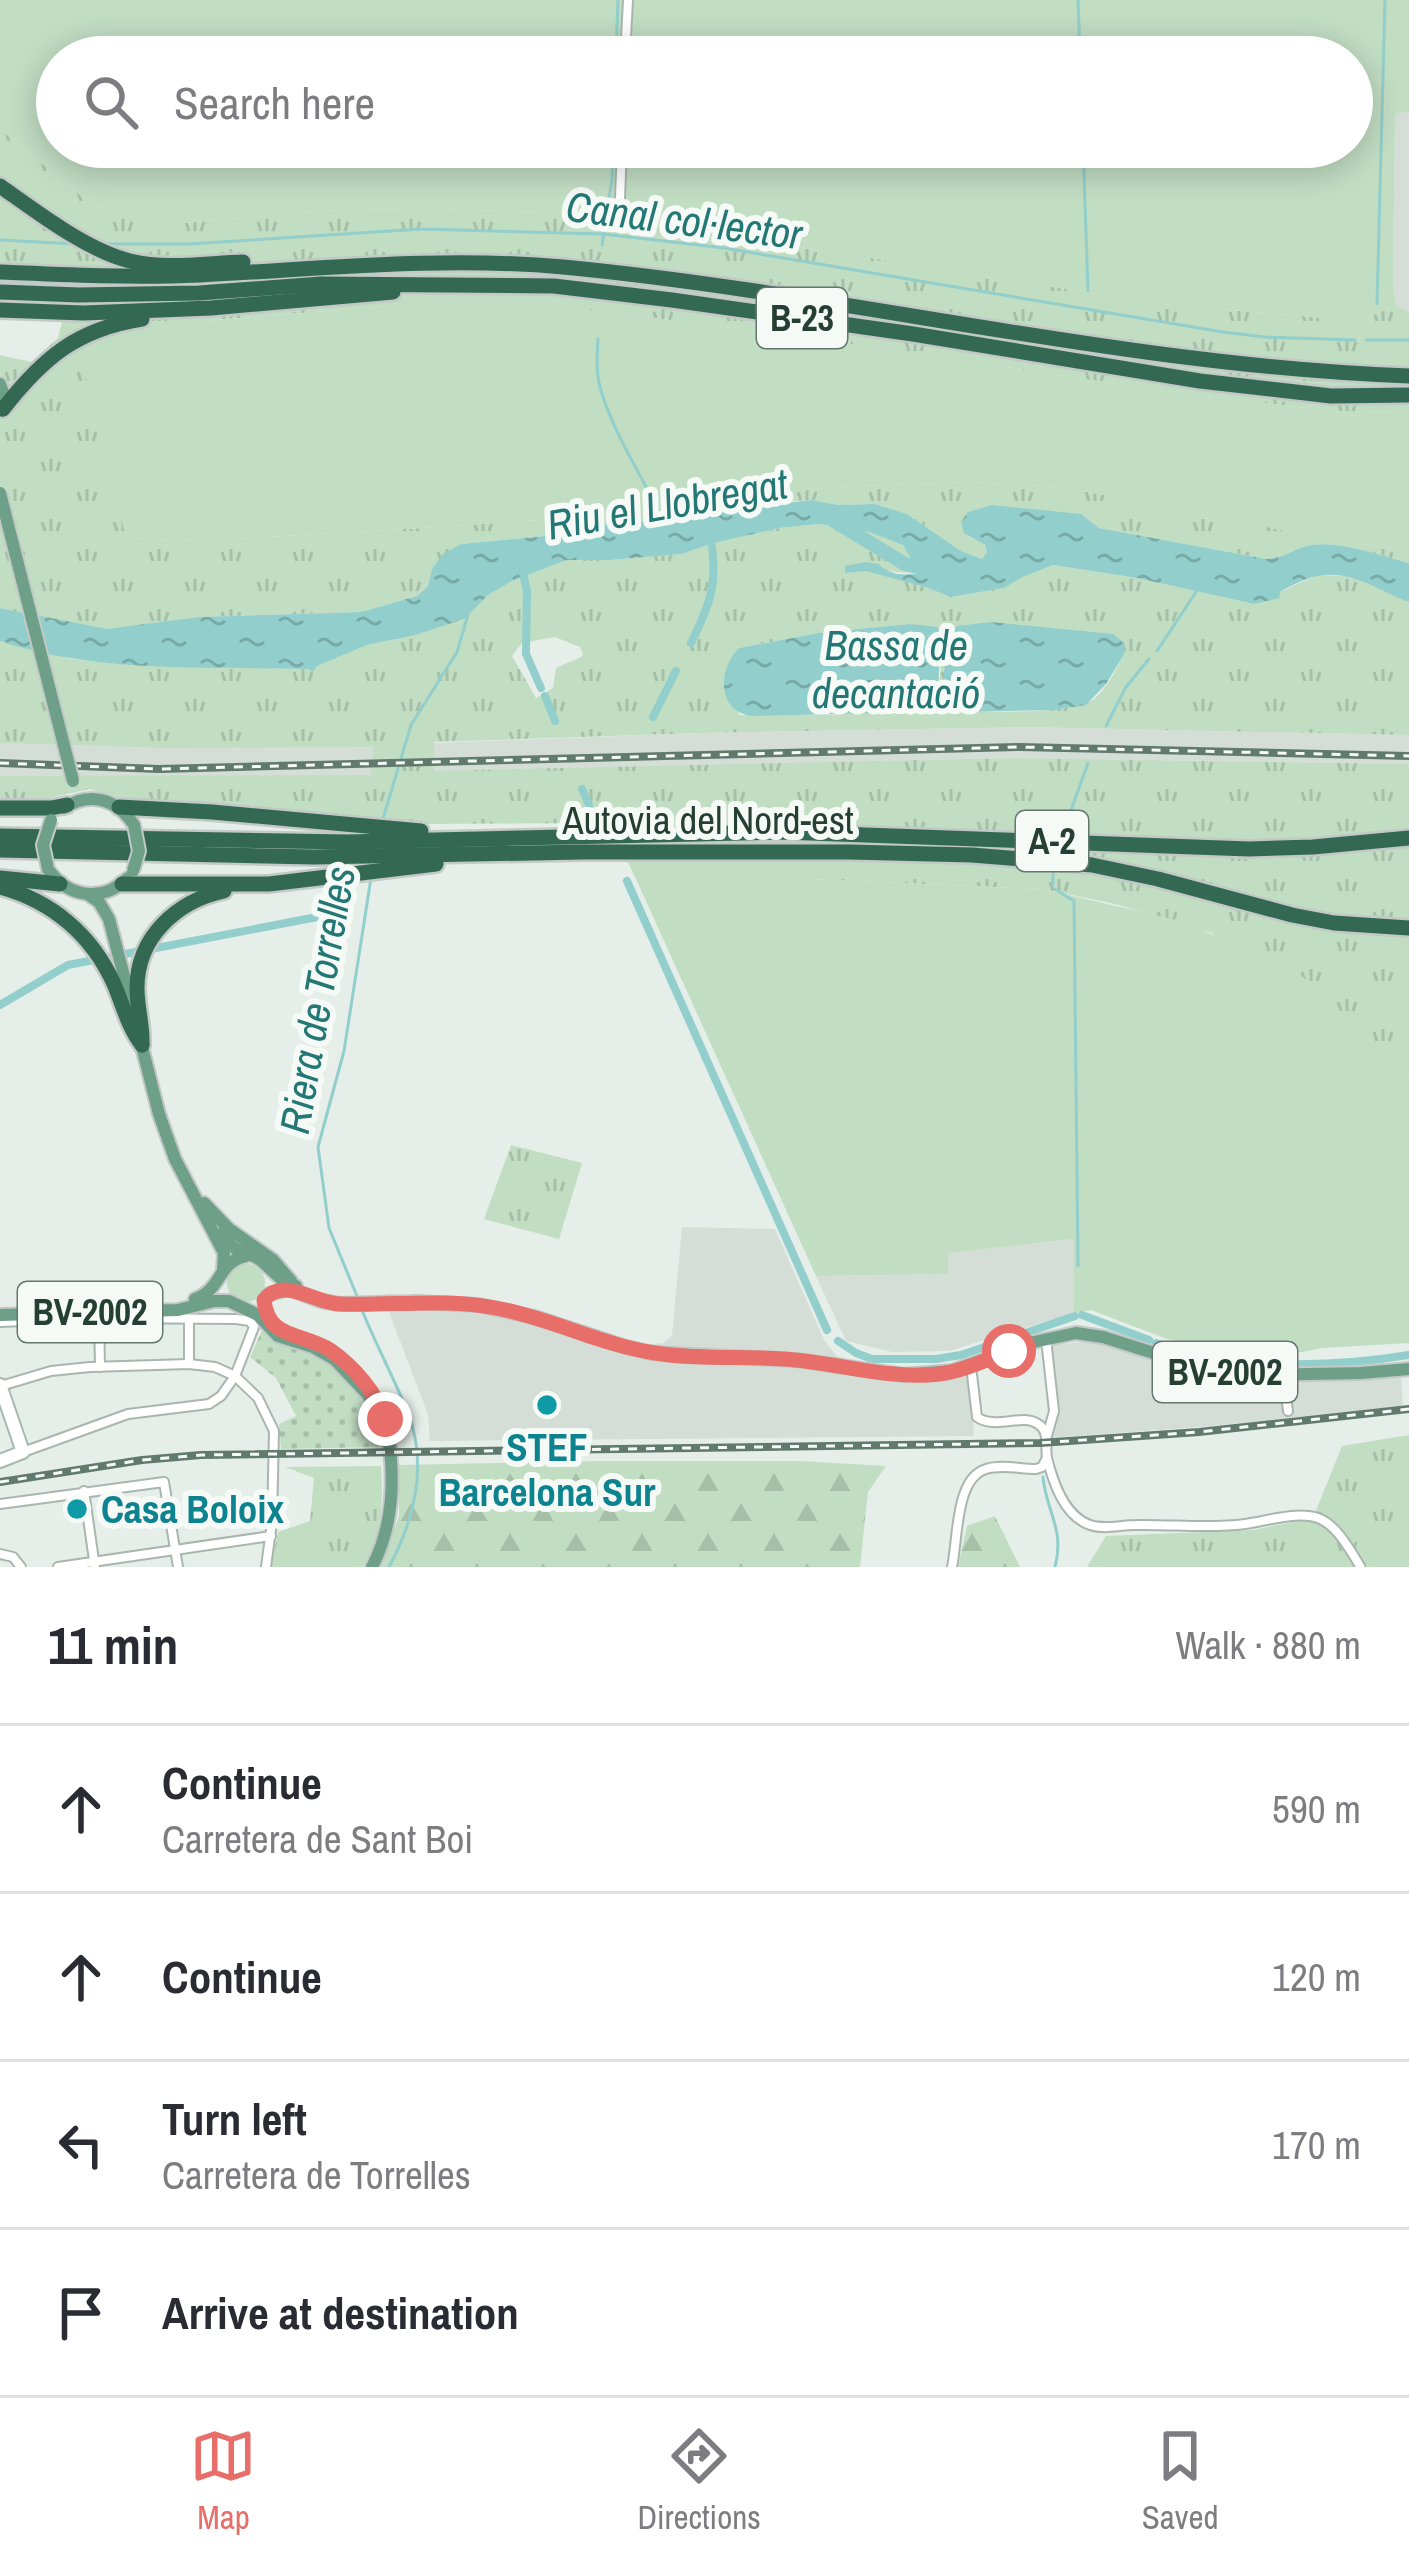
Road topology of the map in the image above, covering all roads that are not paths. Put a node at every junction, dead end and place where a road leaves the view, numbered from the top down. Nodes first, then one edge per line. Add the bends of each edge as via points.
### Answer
1 (628, 0) edge
2 (627, 36) edge
3 (621, 168) edge
4 (0, 186) edge
5 (620, 224) dead end
6 (336, 266) junction
7 (0, 272) edge
8 (449, 284) junction
9 (0, 292) edge
10 (211, 308) junction
11 (0, 310) edge
12 (1409, 376) edge
13 (0, 384) edge
14 (1409, 397) edge
15 (2, 412) edge
16 (0, 493) edge
17 (74, 781) junction
18 (91, 799) junction
19 (67, 805) junction
20 (119, 807) junction
21 (0, 808) edge
22 (0, 836) edge
23 (1409, 838) edge
24 (397, 848) junction
25 (362, 849) junction
26 (0, 850) edge
27 (123, 881) junction
28 (0, 883) edge
29 (60, 884) junction
30 (268, 884) junction
31 (88, 895) junction
32 (109, 919) junction
33 (1409, 928) edge
34 (125, 974) junction
35 (142, 1045) junction
36 (188, 1184) junction
37 (202, 1210) junction
38 (246, 1256) junction
39 (269, 1271) junction
40 (222, 1273) junction
41 (296, 1287) junction
42 (266, 1297) junction
43 (190, 1300) junction
44 (229, 1301) junction
45 (333, 1303) junction
46 (244, 1307) junction
47 (0, 1315) edge
48 (99, 1318) junction
49 (189, 1318) junction
50 (1046, 1339) junction
51 (188, 1364) junction
52 (971, 1366) junction
53 (100, 1367) junction
54 (1409, 1369) edge
55 (235, 1376) junction
56 (1283, 1376) junction
57 (0, 1385) edge
58 (1288, 1411) dead end
59 (388, 1432) junction
60 (1046, 1438) junction
61 (23, 1453) junction
62 (1047, 1457) junction
63 (0, 1461) edge
64 (83, 1491) junction
65 (0, 1504) edge
66 (271, 1535) junction
67 (176, 1549) junction
68 (0, 1554) edge
69 (95, 1564) edge
70 (1360, 1566) edge
71 (21, 1567) edge
72 (58, 1567) edge
73 (178, 1567) edge
74 (266, 1567) edge
75 (372, 1567) edge
76 (952, 1567) edge

1 - 2 street
3 - 5 street
4 - 6 highway via 129,261
6 - 7 highway, B-23 via 197,275
6 - 12 highway, B-23 via 560,267 1207,362
8 - 9 highway, B-23
8 - 10 highway
8 - 14 highway, B-23 via 672,299 1200,381
10 - 11 highway
10 - 15 highway via 88,333 47,359
13 - 15 main road
16 - 17 main road, bridge
17 - 18 main road
17 - 19 main road
18 - 19 main road
18 - 20 main road
19 - 21 highway
19 - 29 main road, bridge via 43,844
20 - 25 highway via 212,812
20 - 27 main road, bridge via 140,846
22 - 25 highway, Autovia del Nord-est / A-2
23 - 24 highway, Autovia del Nord-est / A-2 via 1249,849 782,832 452,832
24 - 25 highway, Autovia del Nord-est / A-2
24 - 25 highway
24 - 33 highway, Autovia del Nord-est / A-2 via 1071,862 1313,919
25 - 26 highway, Autovia del Nord-est / A-2
25 - 30 highway
27 - 30 highway
27 - 31 main road
27 - 32 main road
28 - 29 highway
28 - 34 highway via 79,931
29 - 31 main road
30 - 34 highway via 186,903
31 - 32 main road
32 - 34 main road
34 - 35 highway via 132,1032
34 - 35 highway via 137,982
35 - 36 main road
36 - 37 main road
36 - 41 main road
37 - 38 main road
37 - 40 main road via 224,1253
37 - 43 main road via 216,1266
38 - 39 main road, BV-2002
38 - 40 main road, BV-2002
39 - 41 main road, BV-2002
39 - 42 main road
40 - 43 main road, BV-2002 via 206,1295
40 - 44 main road, BV-2002
41 - 45 main road, BV-2002
42 - 45 main road, BV-2002 via 289,1289
42 - 46 main road, BV-2002
42 - 59 main road via 273,1325 323,1346 359,1377
43 - 47 main road, BV-2002
44 - 46 main road
44 - 47 main road, BV-2002
45 - 52 main road, BV-2002 via 490,1307 664,1354 910,1375
46 - 59 main road via 278,1336 334,1359
47 - 48 street
48 - 49 street
48 - 53 street
49 - 51 street
49 - 55 street via 250,1321
50 - 52 main road, BV-2002
50 - 56 main road, BV-2002 via 1094,1335 1212,1370
50 - 60 street via 1054,1412
51 - 53 street
51 - 55 street
52 - 60 street via 979,1420 1035,1422
53 - 57 street
54 - 56 main road, BV-2002
55 - 61 street via 209,1404 128,1414
55 - 66 street via 274,1431
56 - 58 street
57 - 61 street
59 - 75 main road via 388,1519
60 - 62 street
61 - 63 street
62 - 70 street via 1065,1504 1089,1525 1223,1527 1315,1517
62 - 76 street via 1040,1468 988,1468 971,1479
64 - 65 street
64 - 67 street via 164,1482
64 - 69 street
66 - 67 street
66 - 74 street
67 - 69 street
67 - 73 street
68 - 71 street
69 - 72 street

